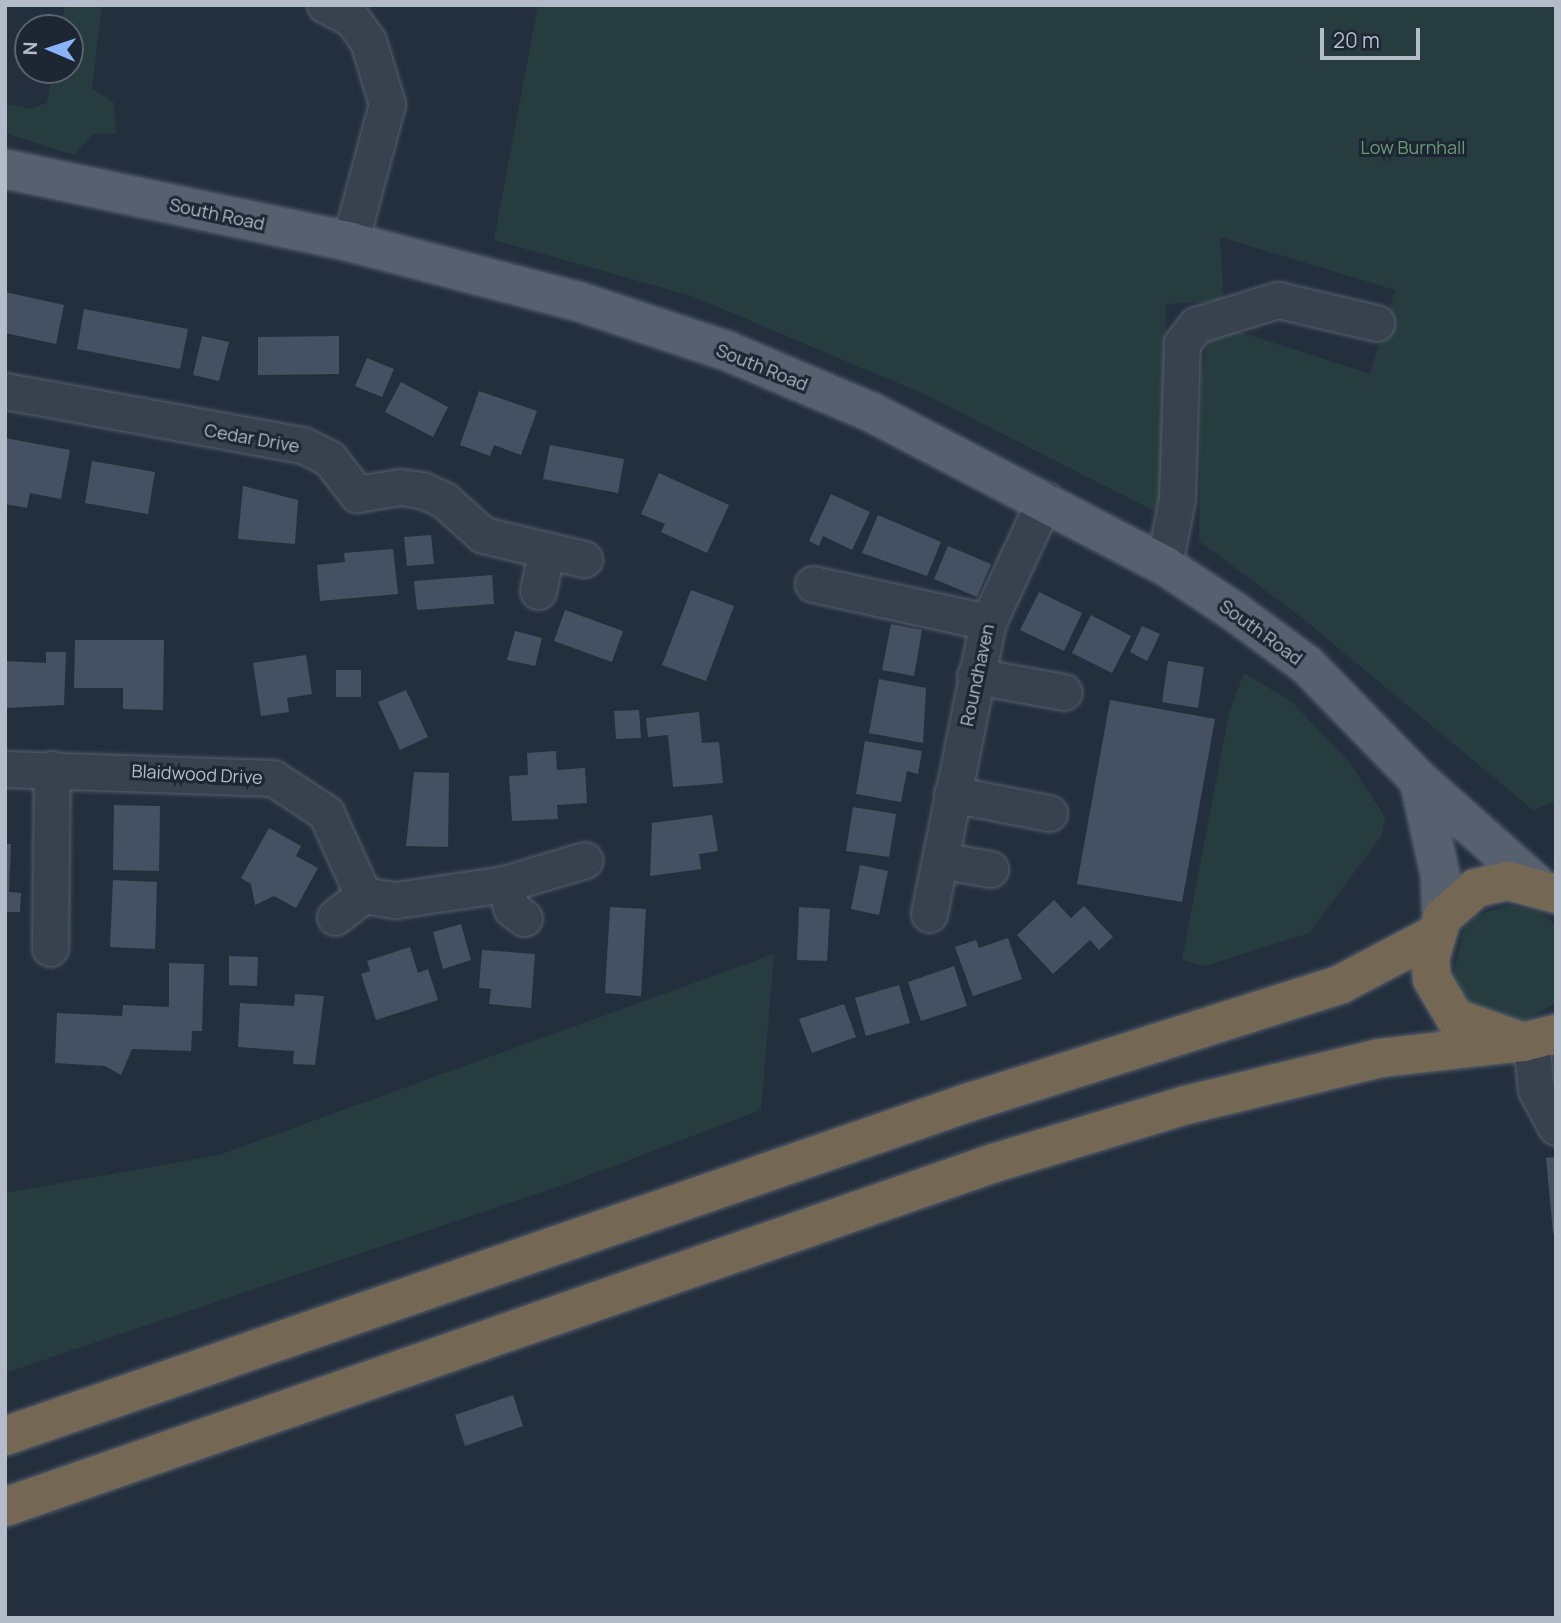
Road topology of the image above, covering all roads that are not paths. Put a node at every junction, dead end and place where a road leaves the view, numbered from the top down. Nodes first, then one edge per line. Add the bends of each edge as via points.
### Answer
1 (325, 5) edge
2 (5, 169) edge
3 (350, 243) junction
4 (1376, 323) dead end
5 (5, 391) edge
6 (1045, 500) junction
7 (546, 552) junction
8 (584, 559) dead end
9 (1164, 565) junction
10 (813, 584) dead end
11 (538, 591) dead end
12 (988, 622) junction
13 (975, 676) junction
14 (1063, 692) dead end
15 (5, 769) edge
16 (52, 769) junction
17 (1419, 780) junction
18 (952, 794) junction
19 (1049, 813) dead end
20 (585, 860) dead end
21 (940, 860) junction
22 (990, 869) dead end
23 (503, 884) junction
24 (1545, 888) edge
25 (363, 895) junction
26 (929, 914) dead end
27 (335, 917) dead end
28 (524, 918) dead end
29 (1438, 927) junction
30 (50, 948) dead end
31 (1537, 1039) edge
32 (1556, 1127) edge
33 (5, 1436) edge
34 (5, 1507) edge

1 - 3 street via 352,19 368,41 387,104
2 - 3 main road, South Road
3 - 6 main road, South Road via 577,301 727,351 871,412
4 - 9 street via 1278,300 1196,325 1182,343 1177,499
5 - 7 street, Cedar Drive via 303,445 329,458 358,494 399,487 422,490 444,500 483,535
6 - 9 main road, South Road
6 - 12 street, Roundhaven
7 - 8 street, Cedar Drive
7 - 11 street
9 - 17 main road, South Road via 1307,665
10 - 12 street
12 - 13 street, Roundhaven
13 - 14 street
13 - 18 street, Roundhaven
15 - 16 street, Blaidwood Drive
16 - 25 street, Blaidwood Drive via 273,778 326,813
16 - 30 street
17 - 24 main road, South Road
17 - 29 main road via 1440,874
18 - 19 street
18 - 21 street, Roundhaven
20 - 23 street
21 - 22 street
21 - 26 street, Roundhaven
23 - 25 street via 478,883 425,899
23 - 28 street via 512,909
24 - 29 highway via 1476,888
25 - 27 street
29 - 31 highway via 1432,979 1455,1018
29 - 33 highway via 1341,984 970,1102
31 - 32 street via 1536,1090
31 - 34 highway via 1380,1058 1186,1105 994,1163

